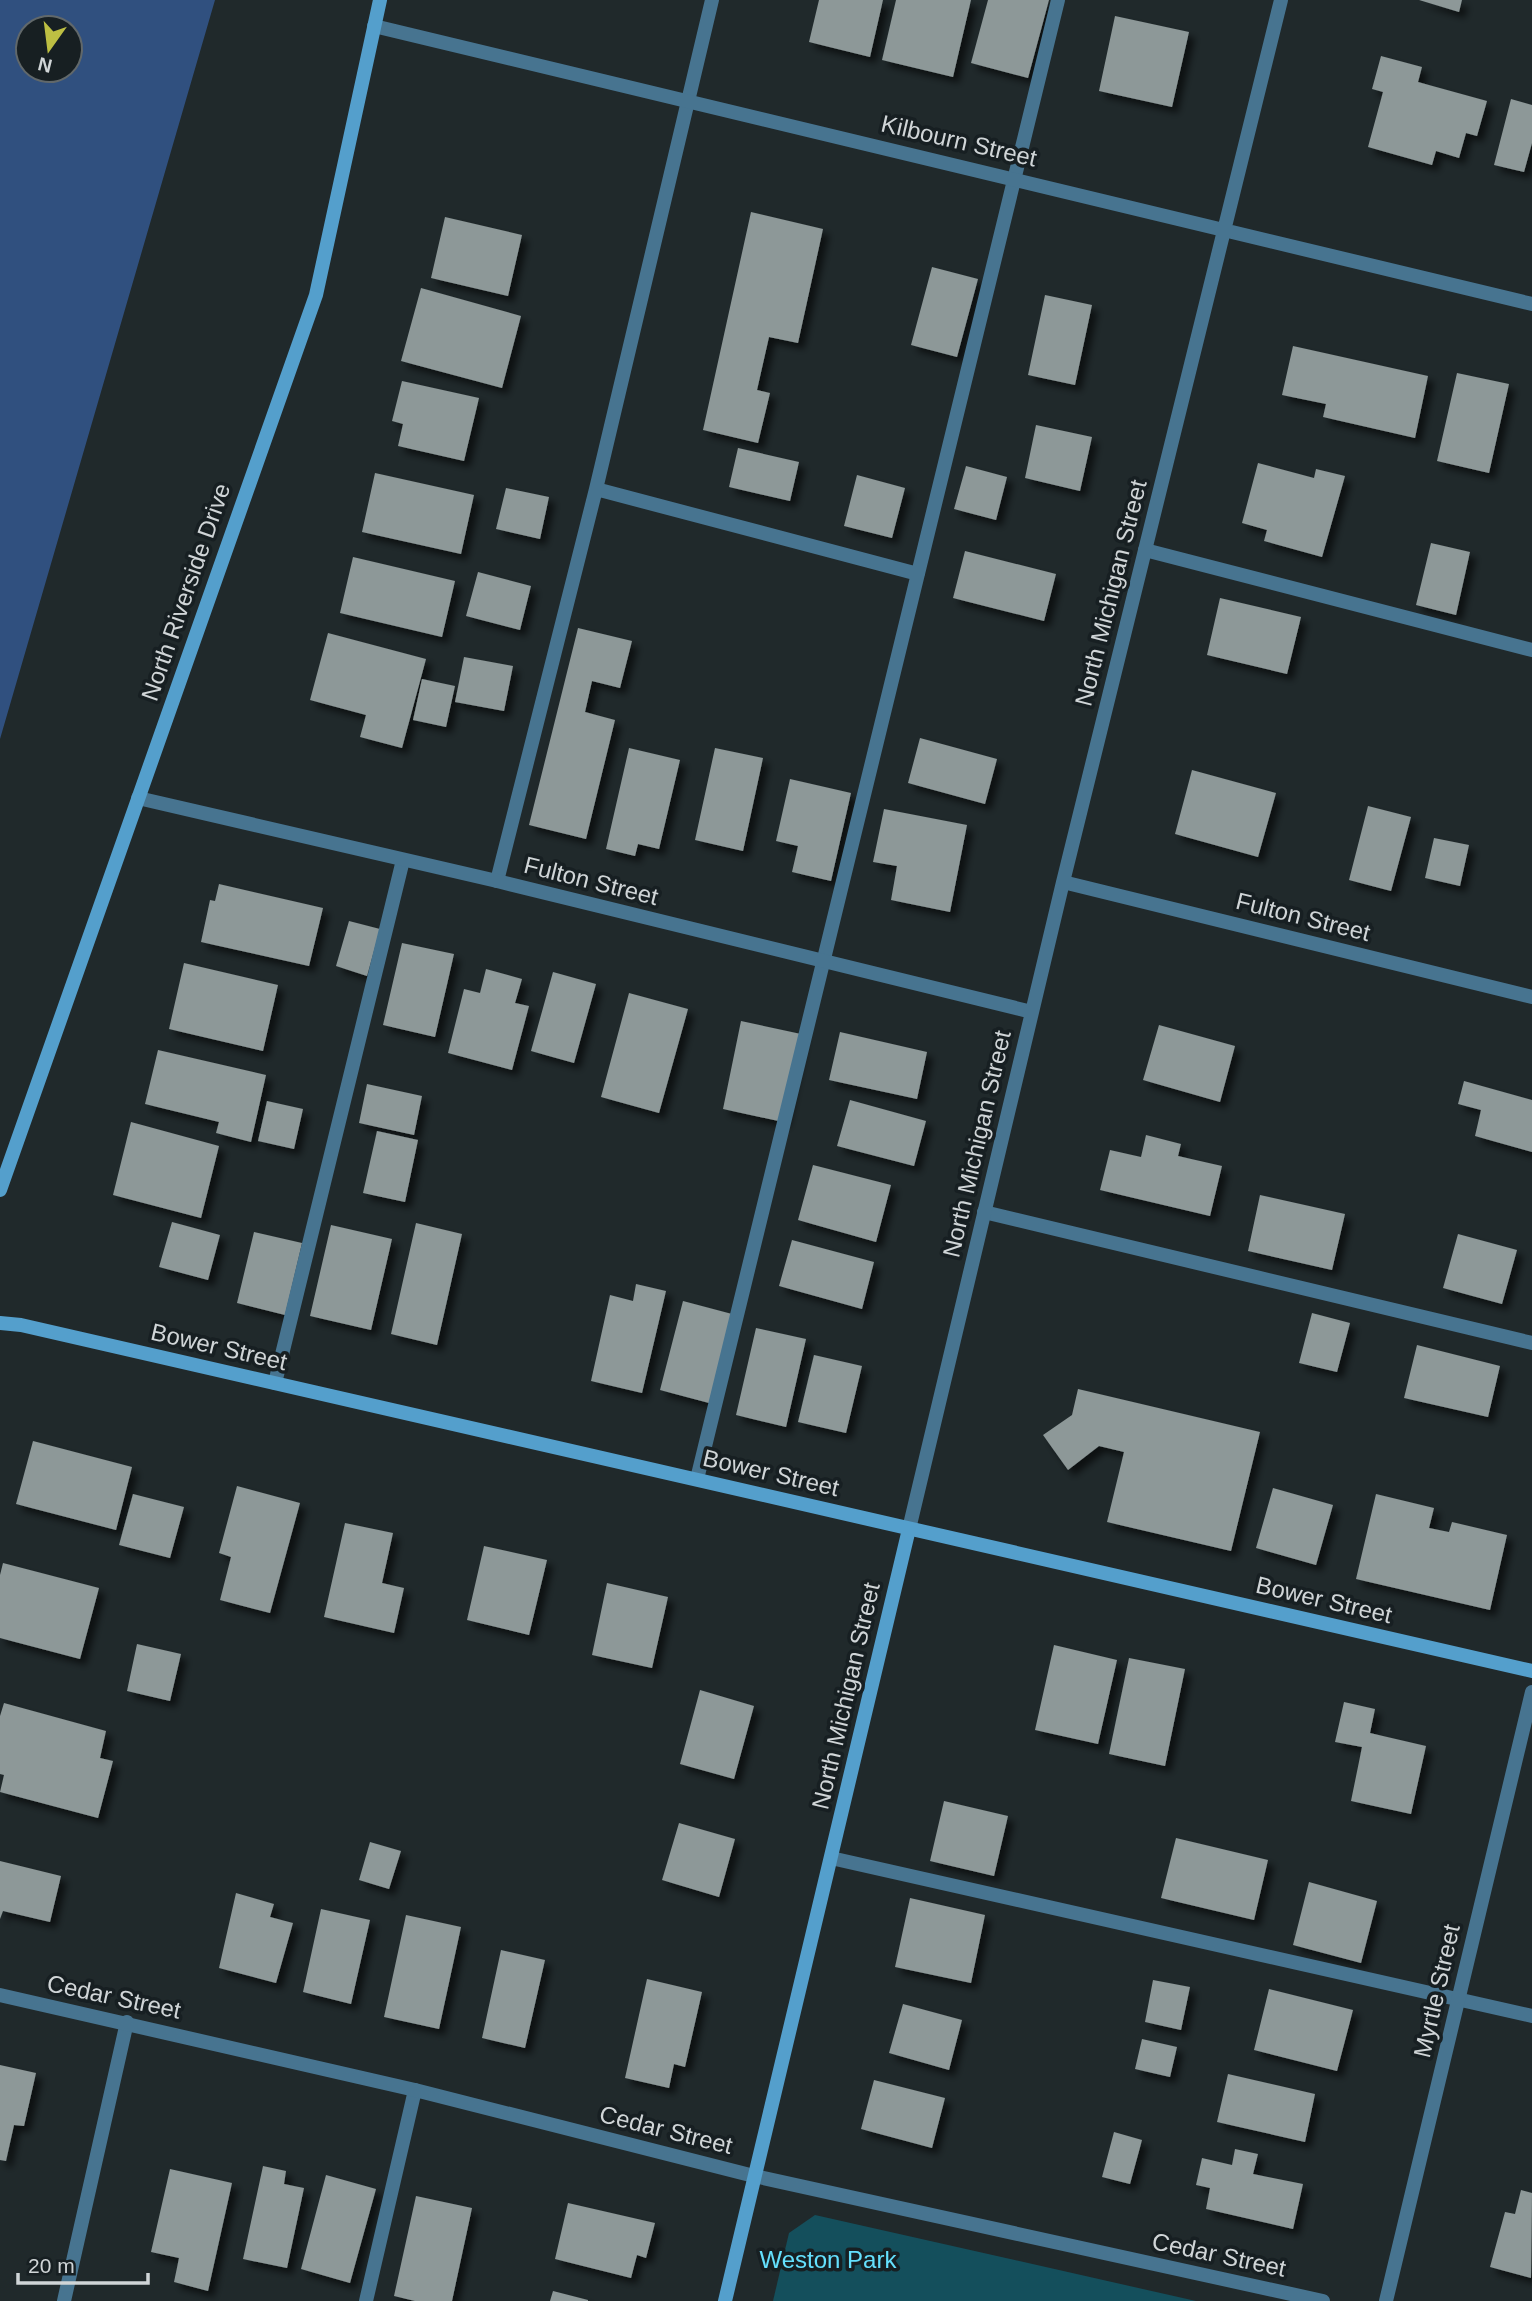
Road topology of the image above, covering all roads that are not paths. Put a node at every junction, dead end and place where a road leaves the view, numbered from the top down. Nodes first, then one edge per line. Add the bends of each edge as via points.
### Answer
1 (380, 0) edge
2 (712, 0) edge
3 (1058, 0) edge
4 (1282, 0) edge
5 (374, 26) junction
6 (689, 100) junction
7 (1015, 178) junction
8 (1225, 228) junction
9 (1532, 304) edge
10 (596, 489) junction
11 (1145, 550) junction
12 (918, 574) junction
13 (1532, 650) edge
14 (138, 798) junction
15 (403, 860) junction
16 (497, 881) junction
17 (1063, 883) junction
18 (824, 961) junction
19 (1532, 997) edge
20 (1032, 1012) junction
21 (0, 1189) edge
22 (984, 1212) junction
23 (0, 1323) edge
24 (1532, 1343) edge
25 (275, 1383) junction
26 (698, 1479) junction
27 (909, 1528) junction
28 (1532, 1671) edge
29 (1532, 1692) edge
30 (831, 1858) junction
31 (0, 1995) edge
32 (1458, 1999) junction
33 (1532, 2016) edge
34 (127, 2022) junction
35 (415, 2090) junction
36 (754, 2176) junction
37 (64, 2301) edge
38 (366, 2301) edge
39 (725, 2301) edge
40 (1323, 2301) edge
41 (1386, 2301) edge

1 - 5 street, North Riverside Drive
2 - 6 street
3 - 7 street
4 - 8 street, North Michigan Street
5 - 6 street, Kilbourn Street
5 - 14 street, North Riverside Drive via 316,295
6 - 7 street, Kilbourn Street
6 - 10 street
7 - 8 street, Kilbourn Street
7 - 12 street
8 - 9 street, Kilbourn Street
8 - 11 street, North Michigan Street
10 - 12 street
10 - 16 street
11 - 13 street
11 - 17 street, North Michigan Street
12 - 18 street
14 - 15 street, Fulton Street
14 - 21 street, North Riverside Drive
15 - 16 street, Fulton Street
15 - 25 street
16 - 18 street, Fulton Street
17 - 19 street, Fulton Street
17 - 20 street, North Michigan Street
18 - 20 street, Fulton Street
18 - 26 street
20 - 22 street, North Michigan Street
22 - 24 street
22 - 27 street, North Michigan Street
23 - 25 street, Bower Street
25 - 26 street, Bower Street
26 - 27 street, Bower Street
27 - 28 street, Bower Street
27 - 30 street, North Michigan Street
29 - 32 street, Myrtle Street
30 - 32 street
30 - 36 street, North Michigan Street
31 - 34 street, Cedar Street
32 - 33 street
32 - 41 street, Myrtle Street
34 - 35 street, Cedar Street
34 - 37 street
35 - 36 street, Cedar Street
35 - 38 street
36 - 39 street, North Michigan Street
36 - 40 street, Cedar Street

